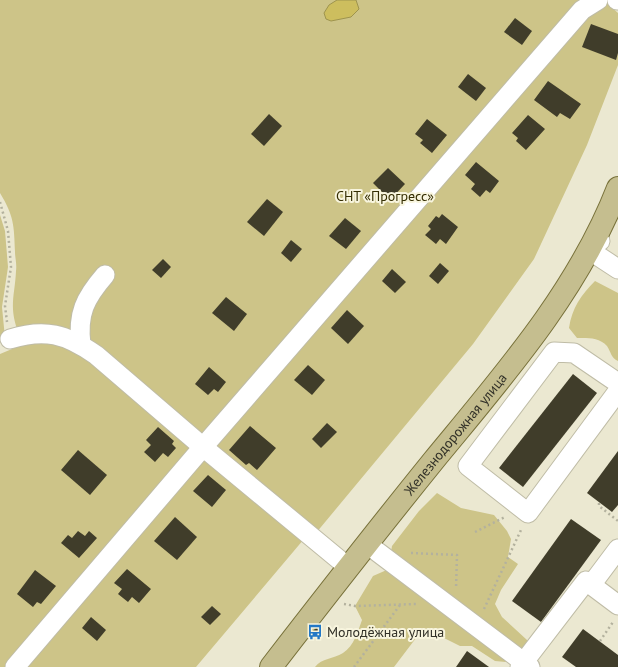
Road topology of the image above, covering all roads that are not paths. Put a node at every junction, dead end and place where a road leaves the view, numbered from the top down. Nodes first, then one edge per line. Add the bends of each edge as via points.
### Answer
1 (598, 0) edge
2 (618, 188) edge
3 (618, 213) edge
4 (589, 250) junction
5 (618, 269) edge
6 (105, 275) dead end
7 (10, 339) road end
8 (81, 345) junction
9 (618, 383) edge
10 (618, 392) edge
11 (203, 447) junction
12 (367, 544) junction
13 (618, 549) edge
14 (348, 567) junction
15 (591, 585) junction
16 (618, 605) edge
17 (525, 665) edge
18 (15, 667) edge
19 (271, 667) edge

1 - 11 street via 582,10
2 - 4 main road, Железнодорожная улица
3 - 4 street via 606,235
4 - 5 street
4 - 12 main road, Железнодорожная улица via 568,286 520,355
6 - 8 street via 94,287 80,314
7 - 8 street via 29,333 45,334 62,336
8 - 11 street
9 - 10 street via 574,353 554,352 468,466 526,511
11 - 14 street
11 - 18 street
12 - 14 main road, Железнодорожная улица
12 - 17 street
13 - 15 street
14 - 19 main road, Железнодорожная улица
15 - 16 street
15 - 17 street via 586,581

